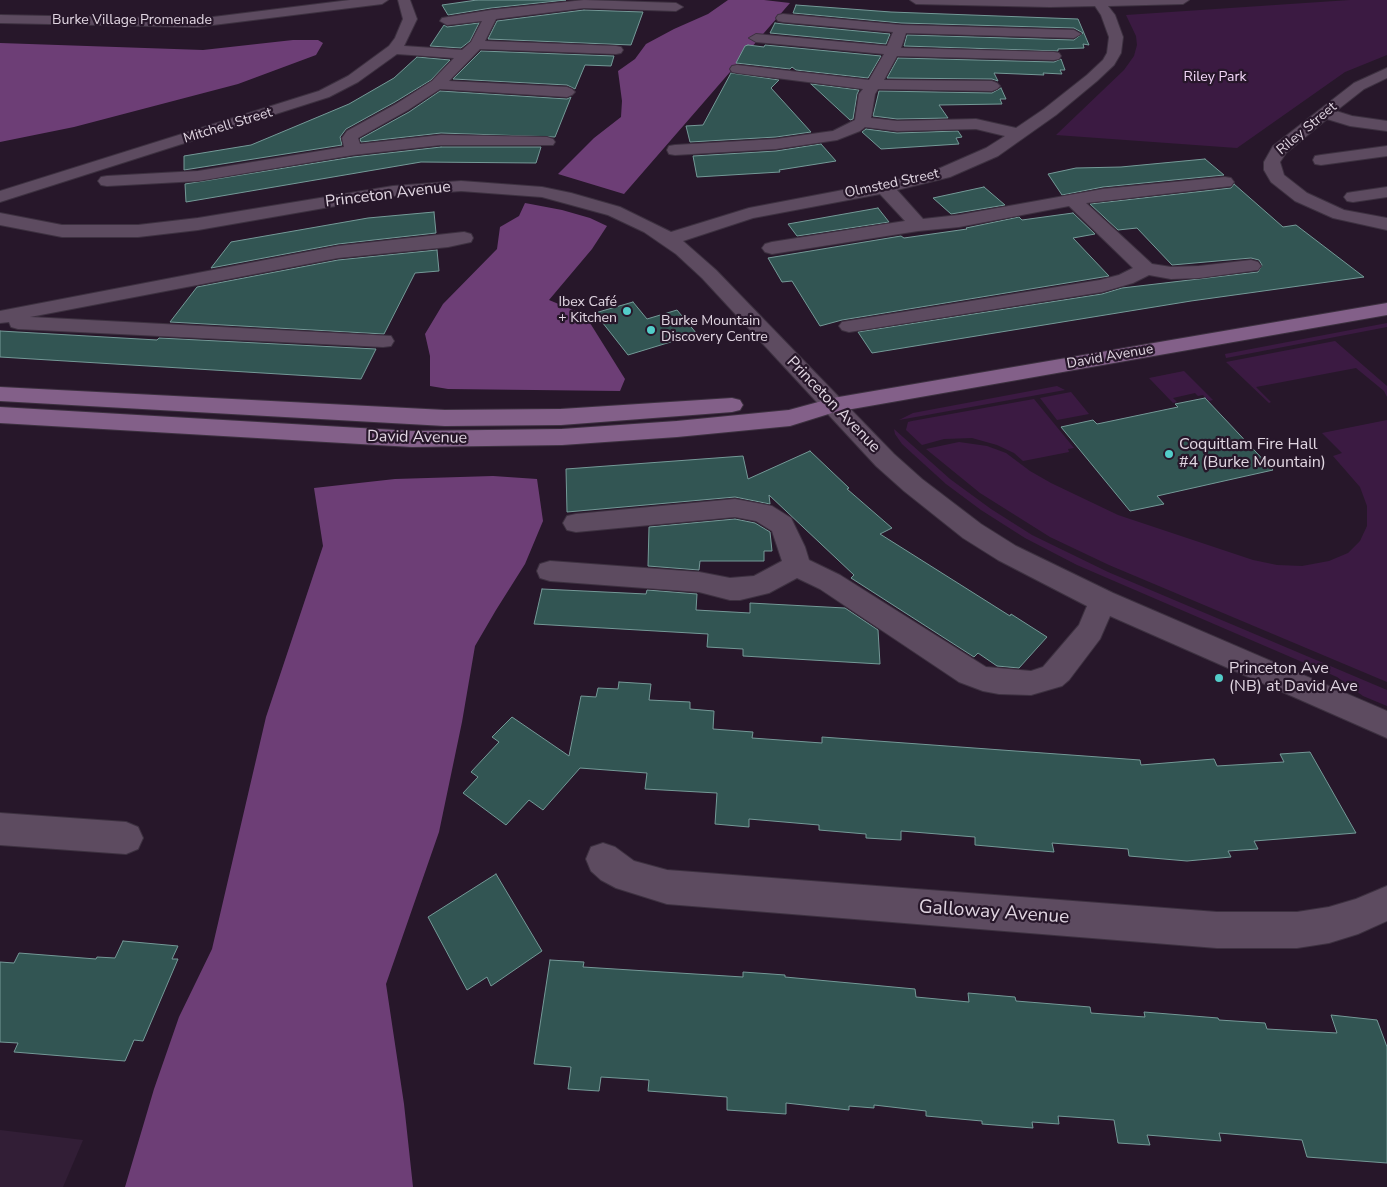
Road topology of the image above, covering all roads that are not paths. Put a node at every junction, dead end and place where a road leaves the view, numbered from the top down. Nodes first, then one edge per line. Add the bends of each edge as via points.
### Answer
1 (382, 0) edge
2 (404, 0) edge
3 (916, 0) edge
4 (1183, 0) edge
5 (1098, 1) edge
6 (676, 7) dead end
7 (490, 14) junction
8 (783, 18) dead end
9 (0, 19) edge
10 (447, 21) dead end
11 (901, 29) junction
12 (1074, 34) dead end
13 (756, 38) dead end
14 (394, 49) junction
15 (471, 50) junction
16 (616, 50) dead end
17 (891, 52) junction
18 (1054, 56) dead end
19 (737, 69) dead end
20 (1387, 72) edge
21 (436, 84) junction
22 (873, 84) junction
23 (992, 86) dead end
24 (567, 92) dead end
25 (1325, 113) junction
26 (862, 122) junction
27 (1387, 126) edge
28 (1019, 134) junction
29 (547, 142) dead end
30 (352, 150) junction
31 (675, 150) dead end
32 (1387, 150) edge
33 (1321, 160) dead end
34 (107, 181) dead end
35 (1225, 182) dead end
36 (885, 188) junction
37 (1387, 192) edge
38 (0, 197) edge
39 (1353, 197) dead end
40 (1073, 200) junction
41 (0, 219) edge
42 (1387, 224) edge
43 (918, 225) junction
44 (464, 238) dead end
45 (669, 239) junction
46 (772, 248) dead end
47 (1251, 266) dead end
48 (1146, 269) junction
49 (1387, 309) edge
50 (0, 317) edge
51 (0, 322) edge
52 (849, 326) dead end
53 (383, 341) dead end
54 (0, 394) edge
55 (833, 405) junction
56 (0, 415) edge
57 (576, 523) dead end
58 (796, 566) junction
59 (550, 571) dead end
60 (1103, 601) junction
61 (1387, 726) edge
62 (0, 829) edge
63 (126, 838) dead end
64 (604, 859) dead end
65 (1387, 903) edge

1 - 9 street, Burke Village Promenade via 197,23
2 - 14 street, Mitchell Street via 410,19
3 - 5 street
4 - 5 street
5 - 28 street, Olmsted Street via 1108,15 1116,37 1114,52 1092,78
6 - 7 street via 591,4
7 - 10 street
7 - 15 street via 486,29
8 - 11 street
11 - 12 street
11 - 17 street
13 - 17 street
14 - 15 street
14 - 38 street, Mitchell Street via 353,79 324,94
15 - 16 street
15 - 21 street
17 - 18 street
17 - 22 street via 884,71
19 - 22 street
20 - 25 street, Riley Street via 1364,83
21 - 24 street
21 - 30 street via 357,131 350,138
22 - 23 street
22 - 26 street
25 - 27 street via 1355,122
25 - 42 street, Riley Street via 1279,150 1272,162 1274,173 1287,188 1314,204 1348,216
26 - 28 street via 885,126 976,124
26 - 31 street via 837,135 776,144
28 - 36 street, Olmsted Street via 970,163
29 - 30 street via 441,140
30 - 34 street via 198,176
32 - 33 street
35 - 40 street
36 - 43 street
36 - 45 street, Olmsted Street via 749,213
37 - 39 street
40 - 43 street via 959,221
40 - 48 street
41 - 45 street, Princeton Avenue via 62,231 138,231 393,191 492,187 542,192 592,204 634,219
43 - 46 street
44 - 50 street via 338,252
45 - 55 street, Princeton Avenue via 709,274
47 - 48 street via 1171,273
48 - 52 street via 1102,286
49 - 55 main road, David Avenue
51 - 53 street
54 - 55 main road, David Avenue via 444,418 640,412 789,400
55 - 56 main road, David Avenue via 790,418 696,428 472,440 356,437
55 - 60 street, Princeton Avenue via 885,460 956,520 1008,553
57 - 58 street via 735,508 752,510 764,513 782,525
58 - 59 street via 759,586 740,589 699,582
58 - 60 street via 830,582 969,673 999,682 1031,683 1052,677 1090,631
60 - 61 street, Princeton Avenue
62 - 63 street
64 - 65 street, Galloway Avenue via 628,876 668,887 1218,930 1297,930 1330,925

